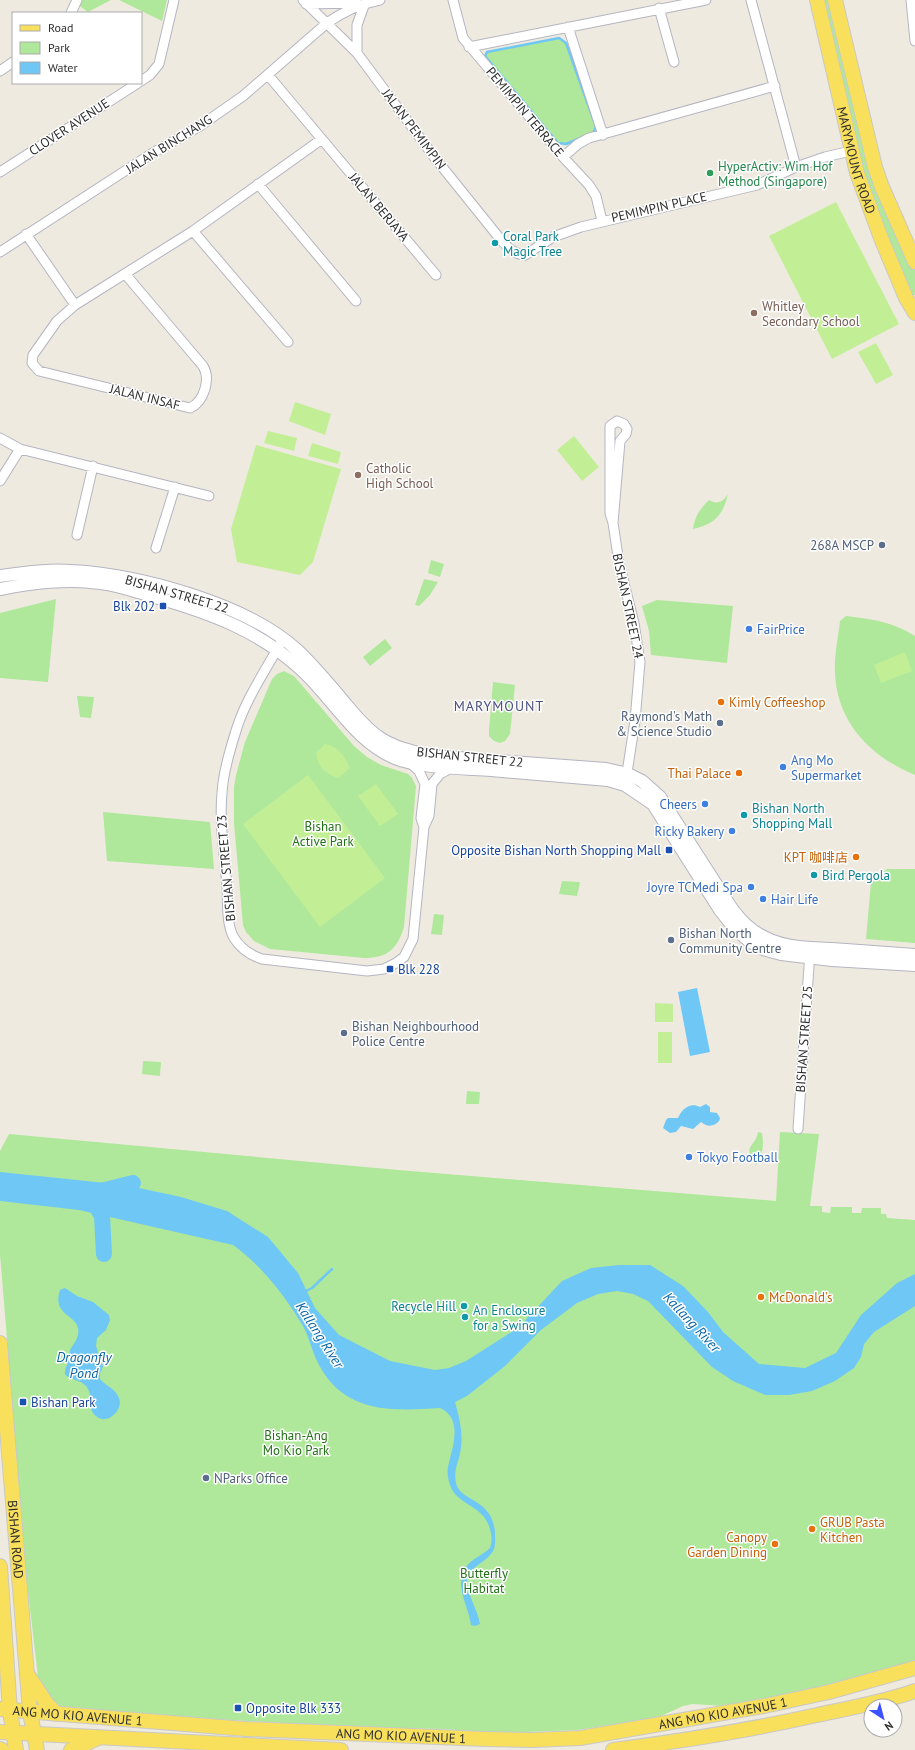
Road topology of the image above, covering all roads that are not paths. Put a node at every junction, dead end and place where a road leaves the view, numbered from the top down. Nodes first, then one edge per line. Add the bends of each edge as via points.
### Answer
1 (77, 0) edge
2 (174, 0) edge
3 (380, 0) edge
4 (453, 0) edge
5 (706, 0) edge
6 (751, 0) edge
7 (817, 0) edge
8 (835, 0) edge
9 (911, 0) edge
10 (305, 2) edge
11 (365, 2) junction
12 (659, 8) junction
13 (71, 12) edge
14 (327, 23) junction
15 (568, 27) junction
16 (915, 41) edge
17 (469, 47) junction
18 (356, 53) junction
19 (674, 62) dead end
20 (12, 63) edge
21 (0, 71) edge
22 (268, 75) junction
23 (142, 81) edge
24 (137, 84) edge
25 (775, 86) junction
26 (603, 135) junction
27 (322, 139) junction
28 (851, 151) junction
29 (563, 157) junction
30 (796, 167) junction
31 (0, 172) edge
32 (258, 184) junction
33 (602, 220) junction
34 (194, 230) junction
35 (26, 234) junction
36 (0, 252) edge
37 (525, 254) joint
38 (915, 262) edge
39 (126, 275) junction
40 (436, 275) dead end
41 (356, 301) dead end
42 (75, 306) junction
43 (915, 313) edge
44 (288, 342) dead end
45 (0, 438) edge
46 (20, 449) junction
47 (93, 466) junction
48 (0, 481) edge
49 (175, 487) junction
50 (209, 496) dead end
51 (613, 523) junction
52 (78, 534) dead end
53 (156, 548) dead end
54 (0, 576) edge
55 (0, 589) edge
56 (280, 645) junction
57 (409, 762) junction
58 (451, 768) junction
59 (626, 779) junction
60 (424, 827) junction
61 (809, 953) junction
62 (915, 955) edge
63 (915, 965) edge
64 (798, 1129) dead end
65 (0, 1343) edge
66 (0, 1566) edge
67 (3, 1637) edge
68 (915, 1668) edge
69 (27, 1673) junction
70 (915, 1691) edge
71 (5, 1710) edge
72 (30, 1712) junction
73 (57, 1714) junction
74 (6, 1732) edge
75 (34, 1734) junction
76 (100, 1738) junction
77 (681, 1745) edge
78 (16, 1750) edge
79 (37, 1750) edge
80 (71, 1750) edge
81 (341, 1750) edge
82 (613, 1750) edge

1 - 13 street
2 - 23 street, CLOVER AVENUE via 159,64
3 - 11 street
4 - 17 street, PEMIMPIN TERRACE via 463,38
5 - 12 street
6 - 25 street
7 - 28 main road, MARYMOUNT ROAD
8 - 38 main road, MARYMOUNT ROAD via 875,167
9 - 16 street
10 - 11 street
10 - 14 street, JALAN PEMIMPIN
11 - 14 street, JALAN BINCHANG
11 - 18 street via 357,25
12 - 15 street
12 - 19 street
14 - 18 street, JALAN PEMIMPIN
14 - 22 street, JALAN BINCHANG
15 - 17 street
15 - 26 street
17 - 29 street, PEMIMPIN TERRACE
18 - 37 street, JALAN PEMIMPIN via 501,240 510,250
20 - 21 street
22 - 27 street, JALAN BERJAYA
22 - 35 street, JALAN BINCHANG via 200,126 151,154
24 - 31 street, CLOVER AVENUE
25 - 26 street
25 - 30 street
26 - 29 street via 578,144
27 - 32 street
27 - 40 street, JALAN BERJAYA
28 - 30 street, PEMIMPIN PLACE
28 - 43 main road, MARYMOUNT ROAD via 856,173 881,238 906,298
29 - 33 street, PEMIMPIN TERRACE via 596,196
30 - 33 street, PEMIMPIN PLACE via 756,185
32 - 34 street
32 - 41 street
33 - 37 street, PEMIMPIN PLACE via 554,237
34 - 39 street
34 - 44 street
35 - 36 street, JALAN BINCHANG
35 - 42 street
39 - 42 street
39 - 42 street, JALAN INSAF via 204,366 208,380 196,405 190,408 39,371 32,363 33,355 57,321
45 - 46 street
46 - 47 street
46 - 48 street
47 - 49 street
47 - 52 street
49 - 50 street
49 - 53 street
51 - 51 street, BISHAN STREET 24 via 610,513 610,426 616,421 624,424 627,429 620,441
51 - 59 street, BISHAN STREET 24 via 640,662 638,697
54 - 56 main road, BISHAN STREET 22 via 71,570 144,581 236,611 270,631
55 - 56 main road, BISHAN STREET 22 via 43,583 100,583 178,603 221,618
56 - 57 main road, BISHAN STREET 22 via 372,746
56 - 59 main road, BISHAN STREET 22 via 296,650 362,722 379,738 392,745 431,756 606,769
56 - 60 street, BISHAN STREET 23 via 255,688 235,732 224,770 222,821 229,920 234,937 252,956 262,959 368,971 384,969 396,963 406,953 413,939
57 - 58 main road, BISHAN STREET 22
57 - 60 street, BISHAN STREET 23 via 419,771 425,784 421,818
58 - 59 main road, BISHAN STREET 22 via 608,780
58 - 60 street, BISHAN STREET 23 via 440,774 432,784 429,816
59 - 61 main road, BISHAN STREET 22 via 642,781 660,797 741,921 766,939
61 - 62 main road, BISHAN STREET 22
61 - 63 main road, BISHAN STREET 22
61 - 64 street, BISHAN STREET 25
65 - 69 main road, BISHAN ROAD
66 - 67 main road, BISHAN ROAD
67 - 71 main road, BISHAN ROAD
68 - 73 main road, ANG MO KIO AVENUE 1 via 829,1692 764,1706 580,1738 485,1739 281,1730
69 - 72 main road, BISHAN ROAD
69 - 73 main road via 47,1704
70 - 77 main road, ANG MO KIO AVENUE 1 via 863,1706
71 - 72 main road, ANG MO KIO AVENUE 1
71 - 74 main road, BISHAN ROAD
72 - 73 main road, ANG MO KIO AVENUE 1
72 - 75 main road, BISHAN ROAD
74 - 75 main road, ANG MO KIO AVENUE 1
74 - 78 main road, BISHAN ROAD
75 - 76 main road, ANG MO KIO AVENUE 1
75 - 79 main road, BISHAN ROAD
76 - 80 main road
76 - 81 main road, ANG MO KIO AVENUE 1
77 - 82 main road, ANG MO KIO AVENUE 1

